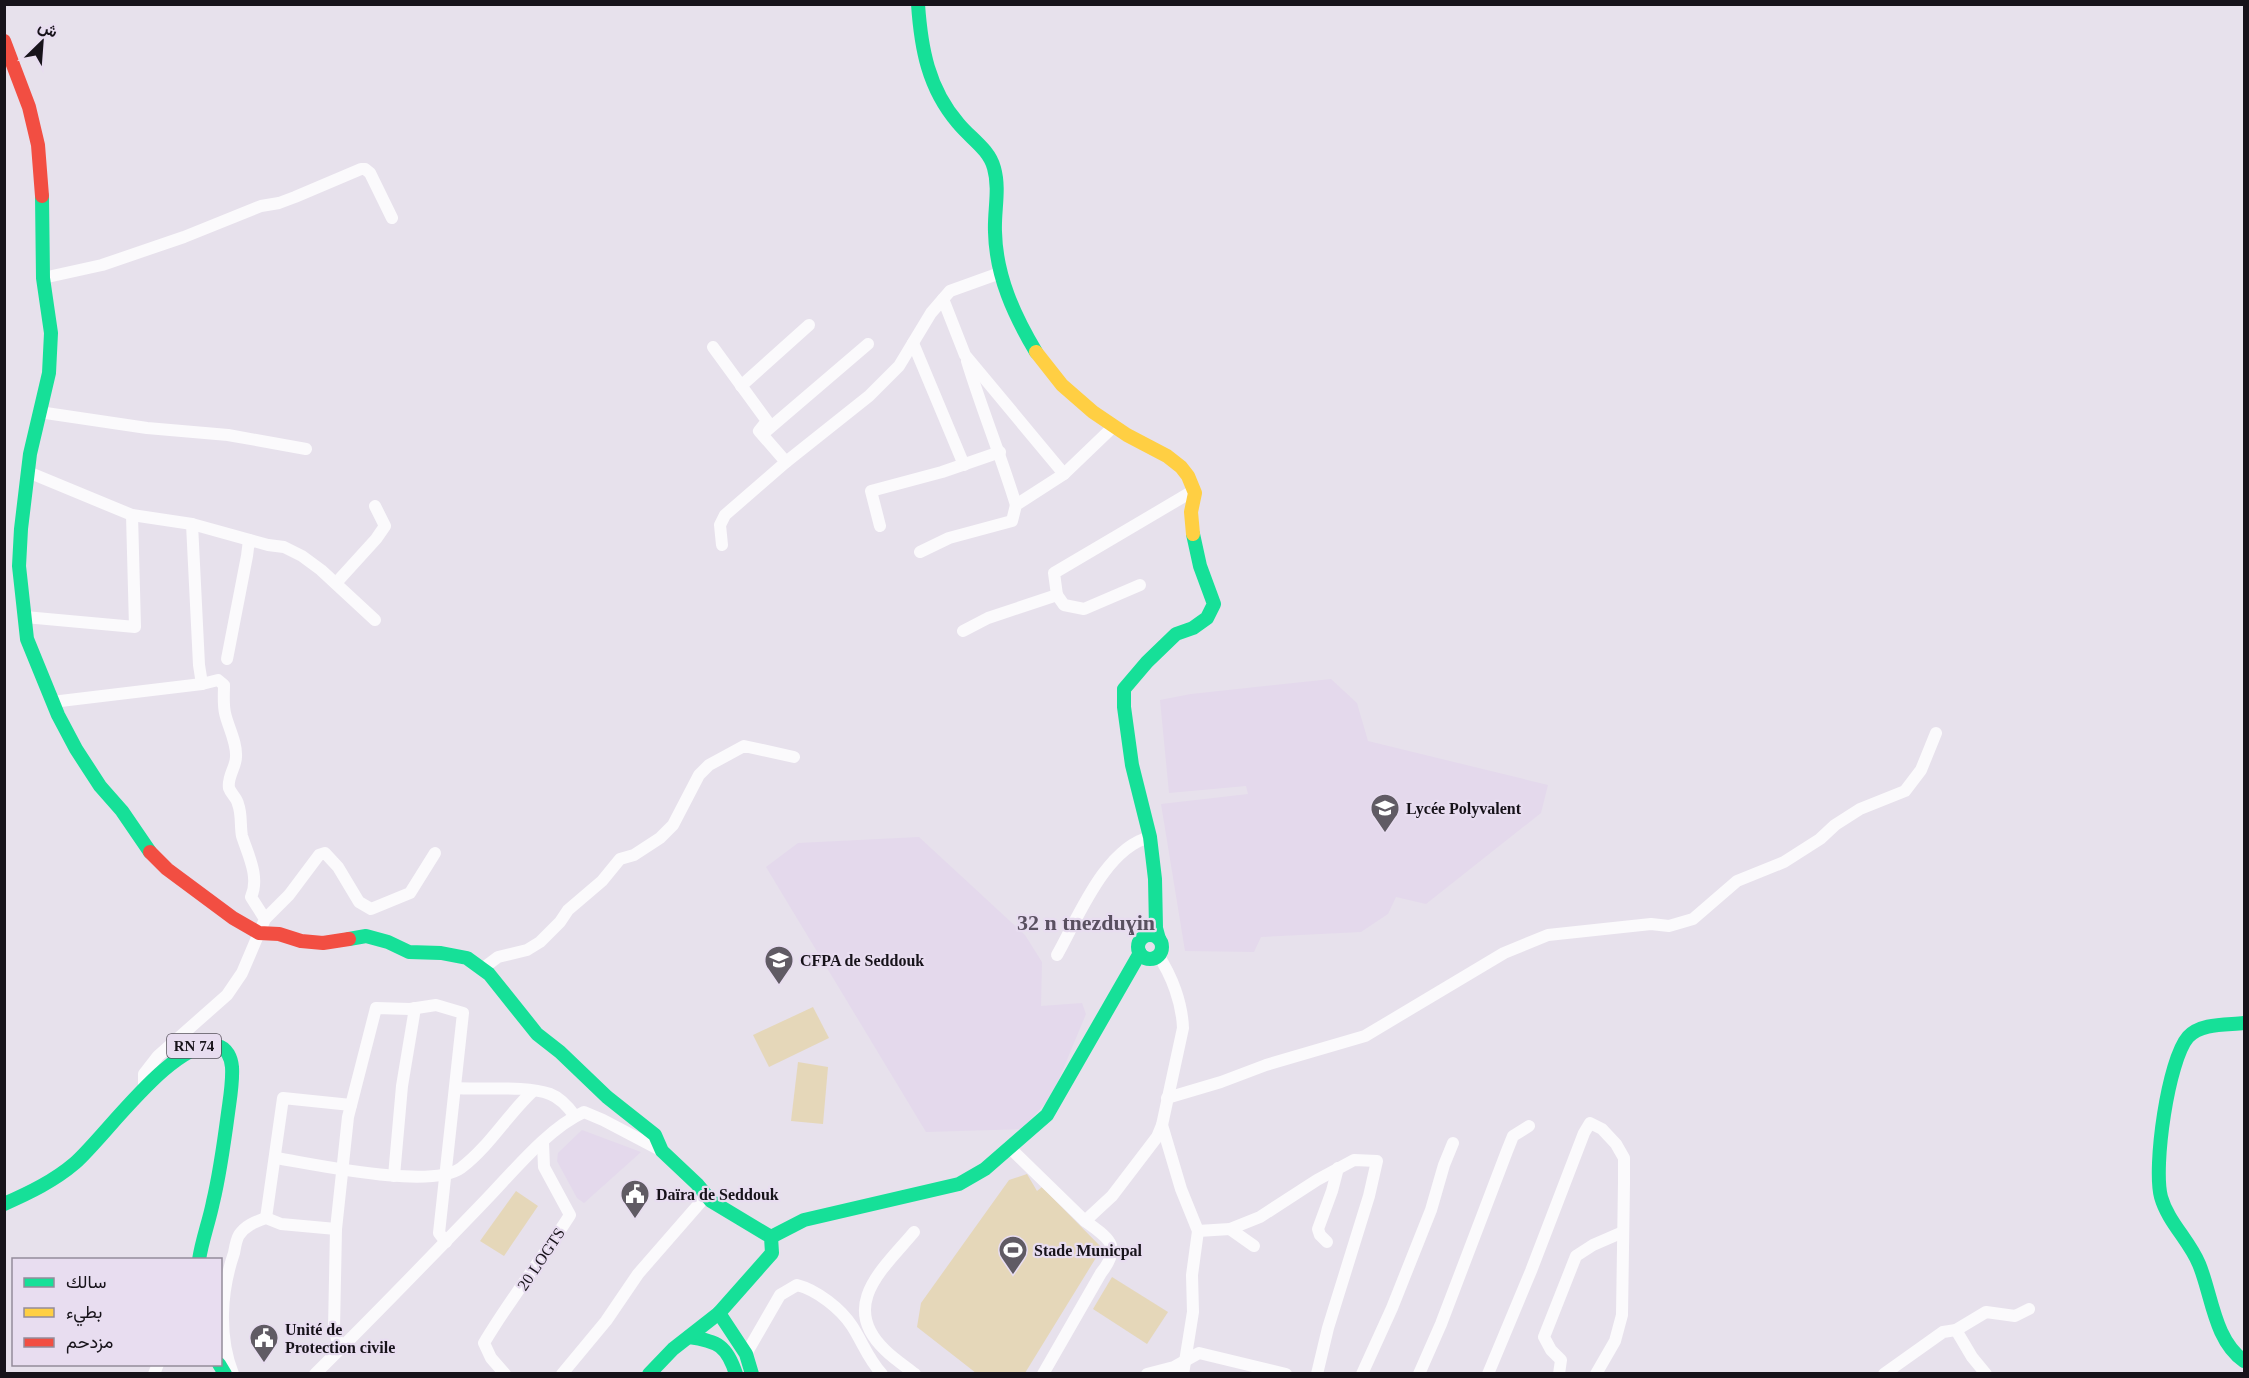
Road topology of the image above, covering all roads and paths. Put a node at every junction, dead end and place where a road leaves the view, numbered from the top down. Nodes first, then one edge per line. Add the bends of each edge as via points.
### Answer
1 (918, 4) edge
2 (4, 41) edge
3 (392, 218) dead end
4 (1000, 273) junction
5 (43, 278) junction
6 (943, 299) junction
7 (809, 326) dead end
8 (913, 343) junction
9 (868, 344) dead end
10 (713, 347) dead end
11 (965, 355) junction
12 (741, 386) junction
13 (39, 412) junction
14 (1113, 427) junction
15 (762, 434) junction
16 (306, 449) dead end
17 (1000, 452) junction
18 (786, 462) junction
19 (964, 465) junction
20 (28, 472) junction
21 (1064, 474) junction
22 (1193, 490) junction
23 (1016, 505) junction
24 (375, 506) dead end
25 (132, 515) junction
26 (192, 524) junction
27 (880, 526) dead end
28 (249, 540) junction
29 (722, 545) dead end
30 (920, 552) dead end
31 (336, 583) junction
32 (1140, 585) dead end
33 (1057, 595) junction
34 (25, 617) junction
35 (375, 620) dead end
36 (963, 631) dead end
37 (227, 659) dead end
38 (202, 684) junction
39 (52, 702) junction
40 (1936, 733) dead end
41 (794, 757) dead end
42 (1150, 837) junction
43 (435, 853) dead end
44 (265, 919) junction
45 (259, 933) junction
46 (1153, 937) junction
47 (1140, 953) junction
48 (1057, 955) dead end
49 (1158, 955) junction
50 (482, 969) junction
51 (415, 1008) junction
52 (2244, 1023) edge
53 (144, 1088) junction
54 (455, 1088) junction
55 (533, 1091) junction
56 (1167, 1098) junction
57 (351, 1105) junction
58 (575, 1116) junction
59 (1162, 1125) junction
60 (1529, 1126) dead end
61 (543, 1143) junction
62 (1453, 1143) dead end
63 (1009, 1147) junction
64 (662, 1151) junction
65 (276, 1158) junction
66 (343, 1168) junction
67 (1338, 1168) junction
68 (444, 1175) junction
69 (394, 1176) junction
70 (706, 1196) junction
71 (4, 1204) edge
72 (266, 1218) junction
73 (1085, 1221) junction
74 (336, 1228) junction
75 (1230, 1229) junction
76 (915, 1232) dead end
77 (1198, 1232) junction
78 (1623, 1232) junction
79 (771, 1237) junction
80 (446, 1242) junction
81 (1327, 1242) dead end
82 (1254, 1246) dead end
83 (199, 1258) edge
84 (2029, 1309) dead end
85 (719, 1313) junction
86 (1956, 1330) junction
87 (689, 1336) junction
88 (873, 1336) junction
89 (863, 1348) junction
90 (340, 1349) junction
91 (746, 1354) junction
92 (2244, 1361) edge
93 (1185, 1367) edge
94 (502, 1370) edge
95 (1279, 1373) edge
96 (233, 1374) edge
97 (315, 1374) edge
98 (562, 1374) edge
99 (649, 1374) edge
100 (736, 1374) edge
101 (752, 1374) edge
102 (882, 1374) edge
103 (915, 1374) edge
104 (1043, 1374) edge
105 (1148, 1374) edge
106 (1317, 1374) edge
107 (1362, 1374) edge
108 (1419, 1374) edge
109 (1488, 1374) edge
110 (1559, 1374) edge
111 (1596, 1374) edge
112 (1884, 1374) edge
113 (1986, 1374) edge

1 - 4 street via 920,47 936,92 994,167
2 - 5 street via 29,107 38,145
3 - 5 street via 370,173 361,169 184,237 102,265
4 - 6 street via 950,291
4 - 14 street via 1027,337 1043,362 1080,402
5 - 13 street via 51,333 49,373
6 - 8 street
6 - 11 street
7 - 12 street
8 - 18 street via 899,366 869,396
8 - 19 street
9 - 15 street
10 - 12 street
11 - 17 street
11 - 21 street
12 - 15 street via 767,421 759,431
13 - 16 street via 228,435
13 - 20 street
14 - 21 street
14 - 22 street via 1179,463
15 - 18 street
17 - 19 street
17 - 23 street
18 - 29 street via 725,514 720,525
19 - 27 street via 871,491
20 - 25 street
20 - 34 street via 19,566
21 - 23 street
22 - 33 street via 1054,573
22 - 42 street via 1196,497 1191,512 1198,561 1214,604 1206,618 1176,634 1124,689 1132,765
23 - 30 street via 1012,521 949,538
24 - 31 street via 385,526
25 - 26 street
25 - 34 street via 135,627
26 - 28 street
26 - 38 street
28 - 31 street via 284,547
28 - 37 street
31 - 35 street
32 - 33 street via 1084,609 1064,605
33 - 36 street via 988,618
34 - 39 street via 27,639
38 - 39 street
38 - 44 street via 218,680 224,685 224,711 236,753 229,788 238,803 242,834 249,850 255,888 251,897
39 - 45 street via 100,786 150,852 189,887
40 - 56 street via 1921,770 1905,791 1860,808 1784,862 1737,881 1693,919 1669,926 1651,924 1548,935 1504,953 1365,1036
41 - 50 street via 744,746 709,765 699,775 673,825 660,837 634,855 620,859 540,942 527,950 498,957
42 - 46 street via 1155,879
42 - 48 street via 1138,840 1108,865
43 - 44 street via 410,893 370,909 359,902 325,853 319,855
44 - 45 street
45 - 50 street via 279,933 322,943 366,936 409,952 467,958
45 - 53 street via 228,995 158,1056 144,1074
46 - 47 street via 1143,937 1138,945
46 - 49 street via 1162,947
47 - 49 street via 1147,958
47 - 63 street via 1047,1115
49 - 56 street via 1171,978 1183,1021 1183,1036
50 - 64 street via 537,1034 655,1135
51 - 54 street via 436,1005 463,1013
51 - 57 street via 376,1008
51 - 69 street via 402,1086
52 - 92 street via 2210,1026 2188,1037 2175,1064 2158,1163 2161,1198 2199,1262 2216,1321
53 - 71 street, RN 74 via 75,1164 51,1181
53 - 83 street, RN 74 via 183,1054 201,1044 220,1045 232,1064 222,1158
54 - 55 street
54 - 68 street
55 - 58 street via 551,1094
55 - 68 street via 480,1151 459,1169
56 - 59 street
57 - 65 street via 283,1098
57 - 66 street
58 - 61 street
58 - 64 street via 584,1112
59 - 73 street via 1147,1152 1112,1196
59 - 77 street
60 - 108 street via 1513,1137
61 - 80 street
61 - 94 street, 20 LOGTS via 544,1167 570,1215 484,1343 490,1358
62 - 107 street via 1431,1210
63 - 73 street
63 - 79 street via 985,1169 959,1184 804,1220
64 - 70 street
65 - 66 street
65 - 72 street
66 - 69 street
66 - 74 street
67 - 75 street via 1260,1217
67 - 81 street via 1318,1229
67 - 106 street via 1354,1160 1377,1161
68 - 69 street
68 - 80 street via 439,1233
70 - 79 street
70 - 98 street via 638,1274 606,1322
72 - 74 street via 281,1224
72 - 96 street via 250,1223 239,1236 227,1274 223,1309
73 - 104 street via 1106,1236 1111,1260
74 - 90 street via 334,1329
75 - 77 street
75 - 82 street
76 - 88 street via 871,1284 865,1300
77 - 93 street
78 - 109 street via 1624,1158 1602,1130 1590,1124
78 - 110 street via 1576,1256 1544,1337 1561,1360
78 - 111 street via 1622,1315 1615,1341
79 - 85 street via 772,1253
80 - 90 street
84 - 86 street via 2014,1316 1986,1312
85 - 87 street
85 - 91 street
86 - 112 street via 1943,1332
86 - 113 street
87 - 99 street
87 - 100 street via 720,1344 731,1357
88 - 89 street
88 - 103 street
89 - 91 street via 851,1324 820,1294 797,1285 780,1295
89 - 102 street
90 - 97 street
91 - 101 street
93 - 95 street via 1198,1353
93 - 105 street

